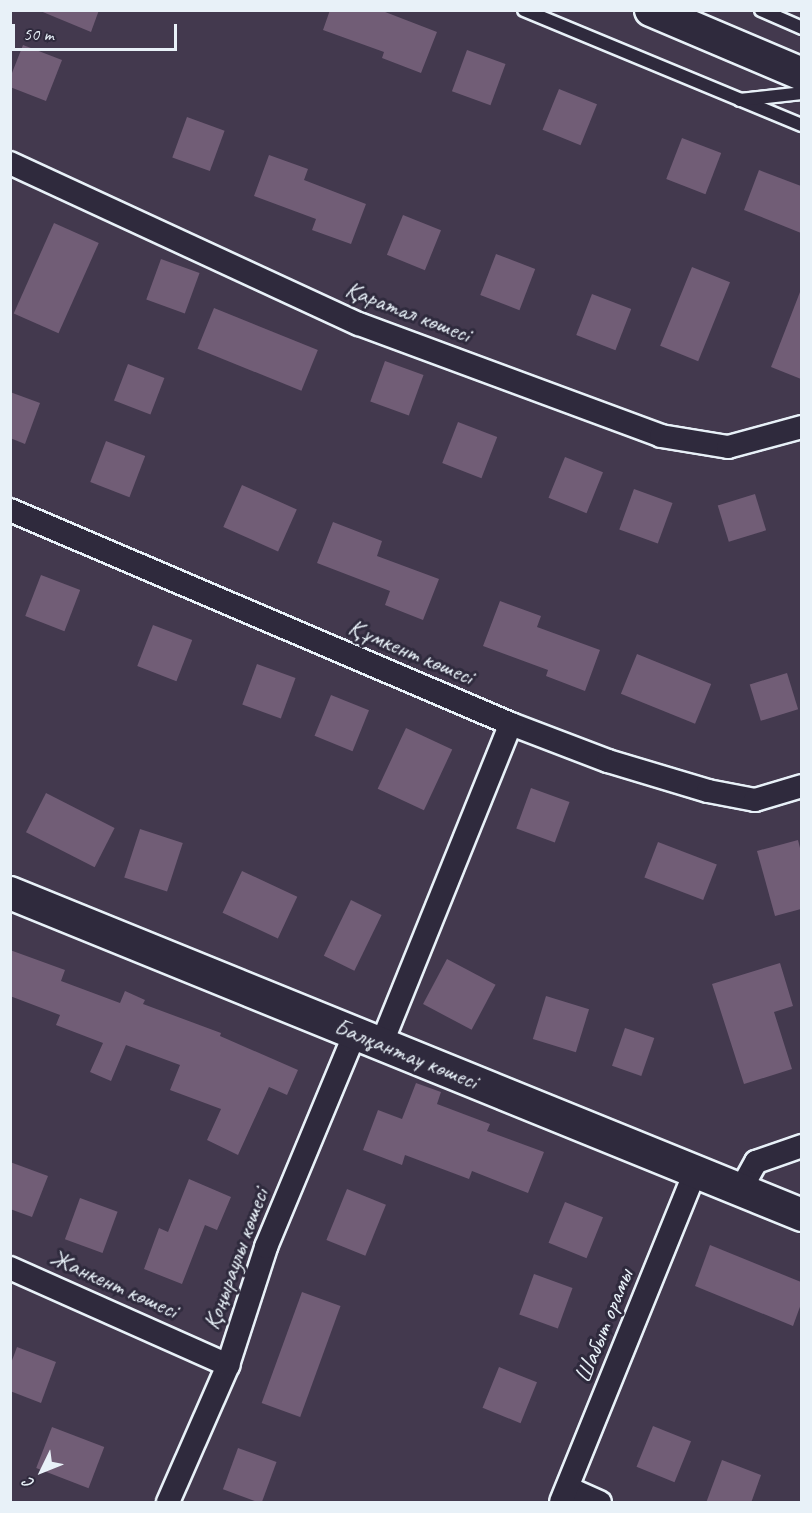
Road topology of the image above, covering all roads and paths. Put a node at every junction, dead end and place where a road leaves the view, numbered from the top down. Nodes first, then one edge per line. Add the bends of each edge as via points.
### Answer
1 (524, 10) edge
2 (651, 10) edge
3 (761, 10) edge
4 (801, 28) edge
5 (801, 74) edge
6 (801, 93) edge
7 (739, 100) junction
8 (801, 125) edge
9 (10, 163) edge
10 (801, 427) edge
11 (10, 510) edge
12 (511, 724) junction
13 (801, 786) edge
14 (10, 893) edge
15 (368, 1039) junction
16 (801, 1146) edge
17 (696, 1170) junction
18 (741, 1189) junction
19 (801, 1215) edge
20 (10, 1268) edge
21 (228, 1365) junction
22 (565, 1495) edge
23 (168, 1503) edge
24 (600, 1503) edge

1 - 7 lane
2 - 5 street
3 - 4 lane
6 - 7 lane
7 - 8 lane
9 - 10 street, Қаратал көшесі via 359,324 661,436 728,447
11 - 12 street, Құмкент көшесі
12 - 13 street, Құмкент көшесі via 608,761 708,791 755,800
12 - 15 street, Қоңыраулы көшесі
14 - 15 street, Балқантау көшесі
15 - 17 street, Балқантау көшесі
15 - 21 street, Қоңыраулы көшесі via 266,1247
16 - 18 street via 756,1162
17 - 18 street, Балқантау көшесі
17 - 22 street, Шабыт орамы
18 - 19 street, Балқантау көшесі
20 - 21 street, Жанкент көшесі
21 - 23 street, Қоңыраулы көшесі
22 - 24 street

